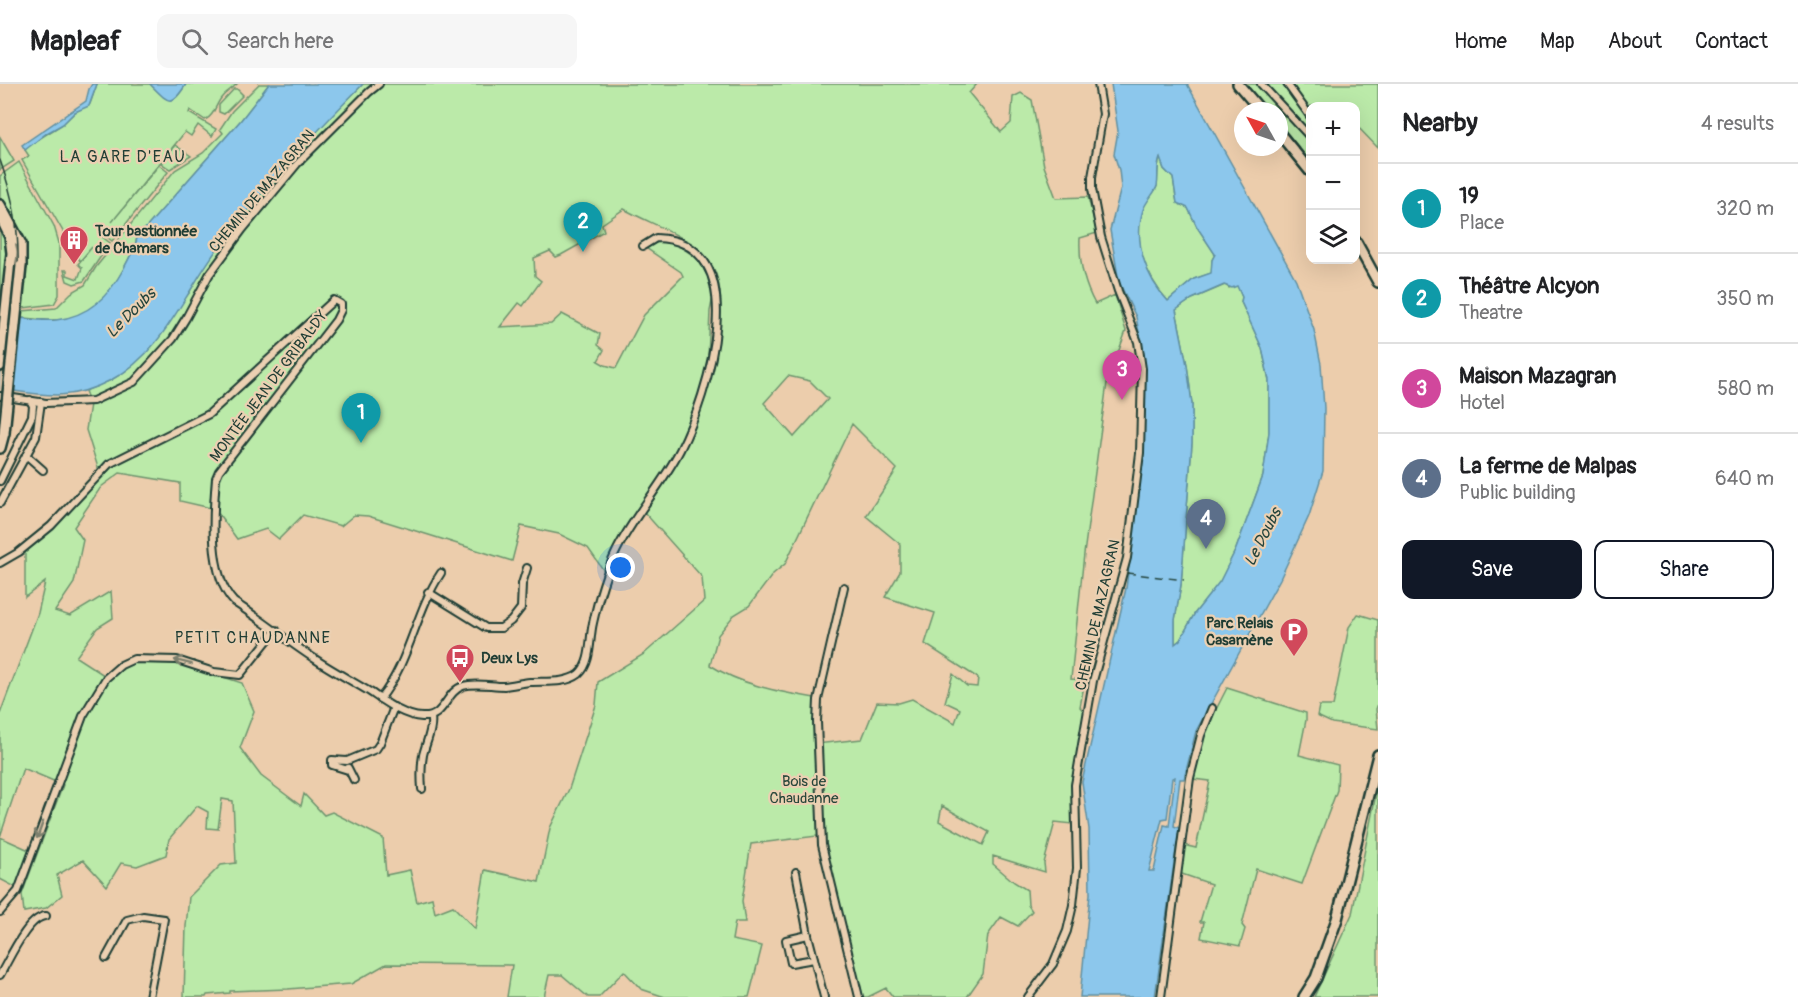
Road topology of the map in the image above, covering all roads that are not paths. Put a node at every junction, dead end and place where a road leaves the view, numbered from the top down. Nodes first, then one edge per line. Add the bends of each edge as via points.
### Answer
1 (379, 84) edge
2 (1098, 84) edge
3 (1238, 84) edge
4 (1261, 84) edge
5 (1287, 84) edge
6 (1253, 102) edge
7 (1306, 109) edge
8 (1306, 131) edge
9 (1288, 144) edge
10 (1306, 165) edge
11 (0, 205) edge
12 (0, 216) edge
13 (643, 246) dead end
14 (1360, 249) edge
15 (16, 266) junction
16 (1378, 282) edge
17 (0, 366) edge
18 (0, 396) edge
19 (30, 400) junction
20 (41, 402) junction
21 (0, 448) edge
22 (26, 455) junction
23 (43, 470) dead end
24 (0, 481) edge
25 (0, 503) edge
26 (0, 563) edge
27 (527, 568) dead end
28 (441, 573) dead end
29 (844, 587) dead end
30 (428, 592) junction
31 (276, 630) junction
32 (380, 699) junction
33 (394, 707) junction
34 (1212, 708) dead end
35 (431, 717) junction
36 (1378, 755) edge
37 (347, 761) junction
38 (348, 770) junction
39 (354, 780) dead end
40 (422, 789) dead end
41 (796, 872) dead end
42 (0, 912) edge
43 (46, 916) dead end
44 (808, 935) junction
45 (106, 958) dead end
46 (814, 959) junction
47 (0, 975) edge
48 (149, 997) edge
49 (824, 997) edge
50 (859, 997) edge
51 (1028, 997) edge
52 (1161, 997) edge
53 (1304, 997) edge

1 - 20 street, CHEMIN DE MAZAGRAN via 297,164 208,275 173,339 134,381 93,401
2 - 51 street, CHEMIN DE MAZAGRAN via 1103,114 1092,189 1101,237 1138,342 1142,369 1140,453 1127,558 1093,681 1075,785 1073,905 1053,964
3 - 6 main road
4 - 8 street
5 - 7 street
9 - 10 main road
11 - 15 main road via 21,244
12 - 15 main road via 10,237
13 - 35 street via 656,238 678,242 708,266 716,297 715,338 706,383 679,452 614,555 592,625 584,669 565,680 463,686
14 - 16 main road
15 - 17 main road
15 - 21 main road, bridge
18 - 19 street, CHEMIN DE MAZAGRAN
19 - 20 street, CHEMIN DE MAZAGRAN
19 - 24 street via 32,416
20 - 22 street via 36,437
22 - 23 street
22 - 25 street
26 - 31 street, MONTÉE JEAN DE GRIBALDY via 51,526 109,464 209,414 330,302 338,301 341,310 336,320 216,478 213,531 226,594
27 - 30 street via 521,608 501,628 486,628
28 - 30 street
29 - 50 street via 818,700 817,722 822,845
30 - 32 street via 396,677
31 - 32 street
31 -> 42 street via 240,675 214,672 177,660 134,659 106,678 83,716 18,891
32 - 33 street
33 - 35 street via 414,716
33 - 37 street via 378,746
34 - 52 street via 1190,778
35 - 40 street via 423,755
36 - 53 main road via 1337,919 1316,978
37 - 38 street
37 - 38 street via 331,762
38 - 39 street
41 - 44 street
43 - 47 street via 29,926
44 - 46 street
44 - 46 street via 786,940 791,963
45 - 48 street via 127,920 143,916 164,919
46 - 49 street

